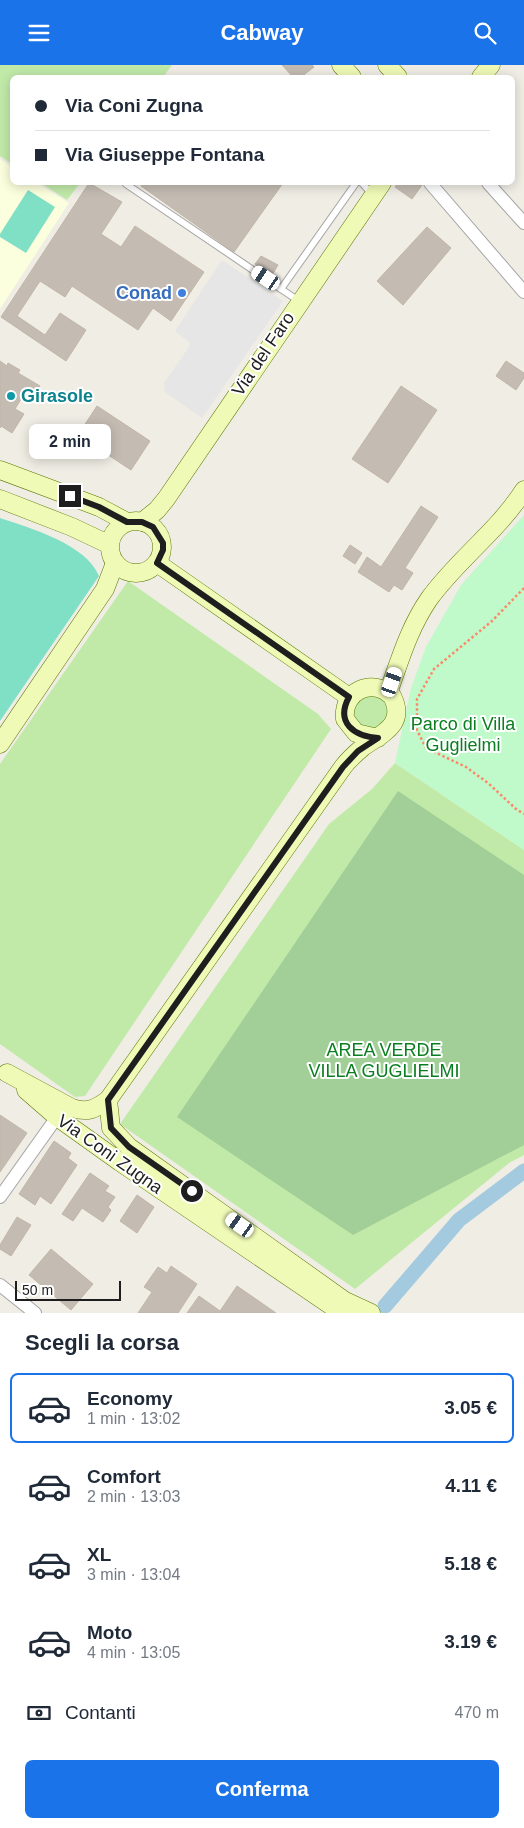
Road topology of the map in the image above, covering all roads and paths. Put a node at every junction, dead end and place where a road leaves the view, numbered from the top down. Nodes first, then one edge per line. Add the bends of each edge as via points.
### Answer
1 (341, 65) edge
2 (387, 65) edge
3 (491, 65) edge
4 (350, 75) edge
5 (396, 75) edge
6 (483, 75) edge
7 (127, 185) edge
8 (355, 185) edge
9 (432, 185) edge
10 (490, 185) edge
11 (372, 187) edge
12 (524, 223) edge
13 (281, 289) junction
14 (524, 292) edge
15 (300, 301) junction
16 (0, 470) edge
17 (524, 490) edge
18 (0, 499) edge
19 (135, 522) junction
20 (108, 544) junction
21 (115, 563) junction
22 (157, 563) junction
23 (524, 588) edge
24 (388, 693) junction
25 (349, 697) junction
26 (378, 738) junction
27 (0, 744) edge
28 (524, 814) edge
29 (4, 1071) edge
30 (108, 1100) junction
31 (57, 1117) junction
32 (0, 1197) edge
33 (0, 1285) edge
34 (36, 1313) edge
35 (342, 1313) edge
36 (371, 1313) edge

1 - 4 street
2 - 5 street
3 - 6 street
7 - 13 lane
8 - 13 lane
9 - 14 street
10 - 12 street
11 - 15 street, Via del Faro
13 - 15 lane
15 - 19 street, Via del Faro via 162,505
16 - 19 street
17 - 24 street via 424,608 406,640
18 - 20 street
19 - 20 street via 117,528
19 - 22 street via 153,527 161,538 163,550
20 - 21 street
21 - 22 street via 136,573
21 - 27 street via 106,589
22 - 25 street
23 - 28 path via 492,621 434,669 418,699 417,722 417,730 426,748 466,767
24 - 25 street via 367,687
24 - 26 street via 394,701 396,714 389,729
25 - 26 street via 344,713 349,727 360,735
26 - 30 street via 358,751 343,767
29 - 30 street, Via Coni Zugna via 72,1108 92,1110
29 - 31 street, Via Coni Zugna
30 - 36 street, Via Coni Zugna via 111,1128 129,1147 345,1301
31 - 32 street
31 - 35 street, Via Coni Zugna
33 - 34 street

